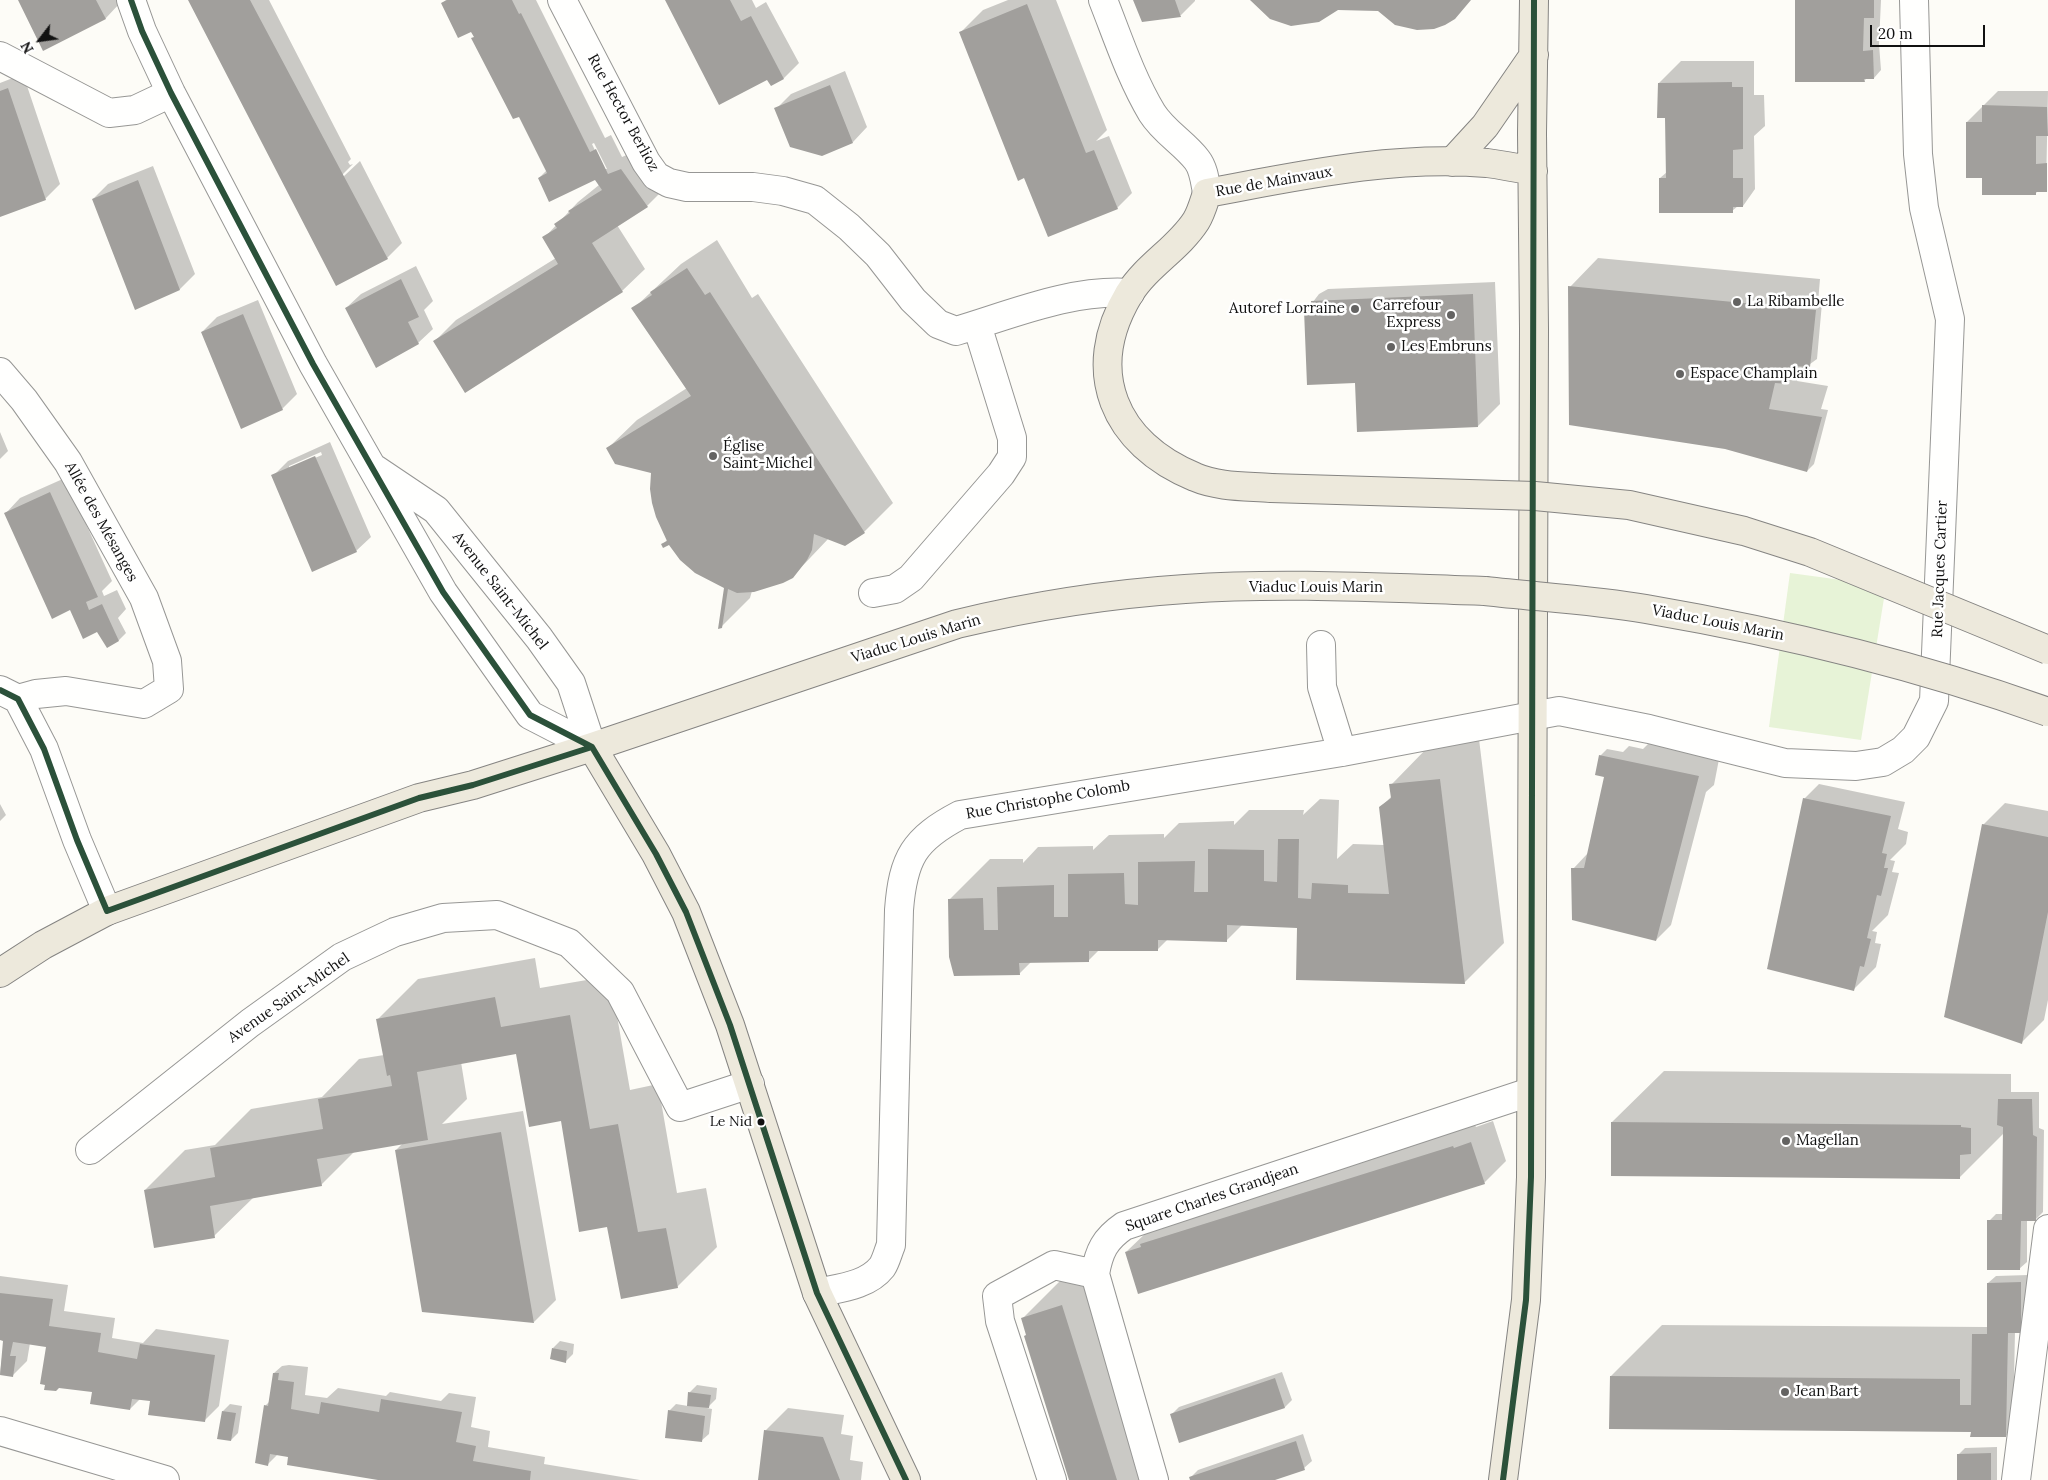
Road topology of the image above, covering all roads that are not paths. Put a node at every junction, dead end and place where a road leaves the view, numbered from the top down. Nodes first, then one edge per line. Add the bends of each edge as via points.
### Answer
1 (131, 0) edge
2 (562, 0) edge
3 (1103, 0) edge
4 (1534, 0) edge
5 (1914, 0) edge
6 (1534, 55) junction
7 (0, 56) edge
8 (171, 93) junction
9 (1452, 162) junction
10 (1533, 171) junction
11 (1207, 193) junction
12 (1130, 293) junction
13 (977, 325) junction
14 (0, 372) edge
15 (369, 465) junction
16 (873, 593) dead end
17 (1321, 645) dead end
18 (2048, 650) edge
19 (9, 695) edge
20 (2048, 712) edge
21 (1532, 716) junction
22 (592, 747) junction
23 (1342, 752) junction
24 (107, 911) junction
25 (0, 973) edge
26 (750, 1084) junction
27 (1530, 1092) junction
28 (90, 1150) dead end
29 (2048, 1228) edge
30 (1095, 1274) junction
31 (817, 1293) junction
32 (0, 1431) edge
33 (165, 1480) edge
34 (906, 1480) edge
35 (1052, 1480) edge
36 (1154, 1480) edge
37 (1503, 1480) edge
38 (2016, 1480) edge

1 - 8 street, Avenue Saint-Michel via 142,32
2 - 13 street, Rue Hector Berlioz via 656,176 669,183 687,186 753,187 815,200 878,255 913,300 938,324 956,331
3 - 11 street, Rue de Mainvaux via 1152,114 1197,161 1205,178
4 - 6 main road
5 - 21 street, Rue Jacques Cartier via 1918,154 1924,208 1950,319 1934,701 1916,738 1883,762 1856,766 1785,763 1649,729 1559,711
6 - 9 main road via 1484,126
6 - 10 main road
7 - 8 street via 109,113 134,110
8 - 15 street, Avenue Saint-Michel
9 - 10 main road, Rue de Mainvaux
9 - 11 main road, Rue de Mainvaux via 1316,173
10 - 21 main road
11 - 12 main road via 1196,220 1145,272
12 - 13 street, Rue Hector Berlioz via 1080,295
12 - 18 main road, bridge via 1110,338 1108,382 1114,402 1129,431 1145,448 1162,461 1197,478 1270,488 1535,496 1629,505 1744,532 1810,552
13 - 16 street via 1012,438 1012,457 911,578 895,589
14 - 19 street, Allée des Mésanges via 68,462 144,598 167,660 169,689 144,704 66,691
15 - 22 street, Avenue Saint-Michel via 443,592 530,715
15 - 22 street, Avenue Saint-Michel via 436,510 528,624 571,684
17 - 23 street via 1322,687
19 - 24 street via 44,749
20 - 22 main road, Viaduc Louis Marin, bridge via 1948,680 1794,638 1645,609 1485,591 1300,585 1185,589 1016,610 957,624
21 - 23 street, Rue Christophe Colomb
21 - 27 main road
22 - 24 main road, Viaduc Louis Marin via 473,785 419,798
22 - 26 main road, Avenue Saint-Michel via 656,854 686,912
23 - 31 street, Rue Christophe Colomb via 960,814 918,845 901,879 898,910 891,1245 882,1266 872,1277
24 - 25 main road, Viaduc Louis Marin via 43,945
26 - 28 street, Avenue Saint-Michel via 680,1107 620,992 569,943 497,915 443,918 396,932 342,957 250,1023
26 - 31 main road, Avenue Saint-Michel
27 - 30 street, Square Charles Grandjean via 1124,1226 1104,1243
27 - 37 main road via 1531,1177 1526,1300
29 - 38 street
30 - 35 street via 1054,1265 997,1296 1000,1321
30 - 36 street, Square Charles Grandjean
31 - 34 main road, Avenue Saint-Michel
32 - 33 street

